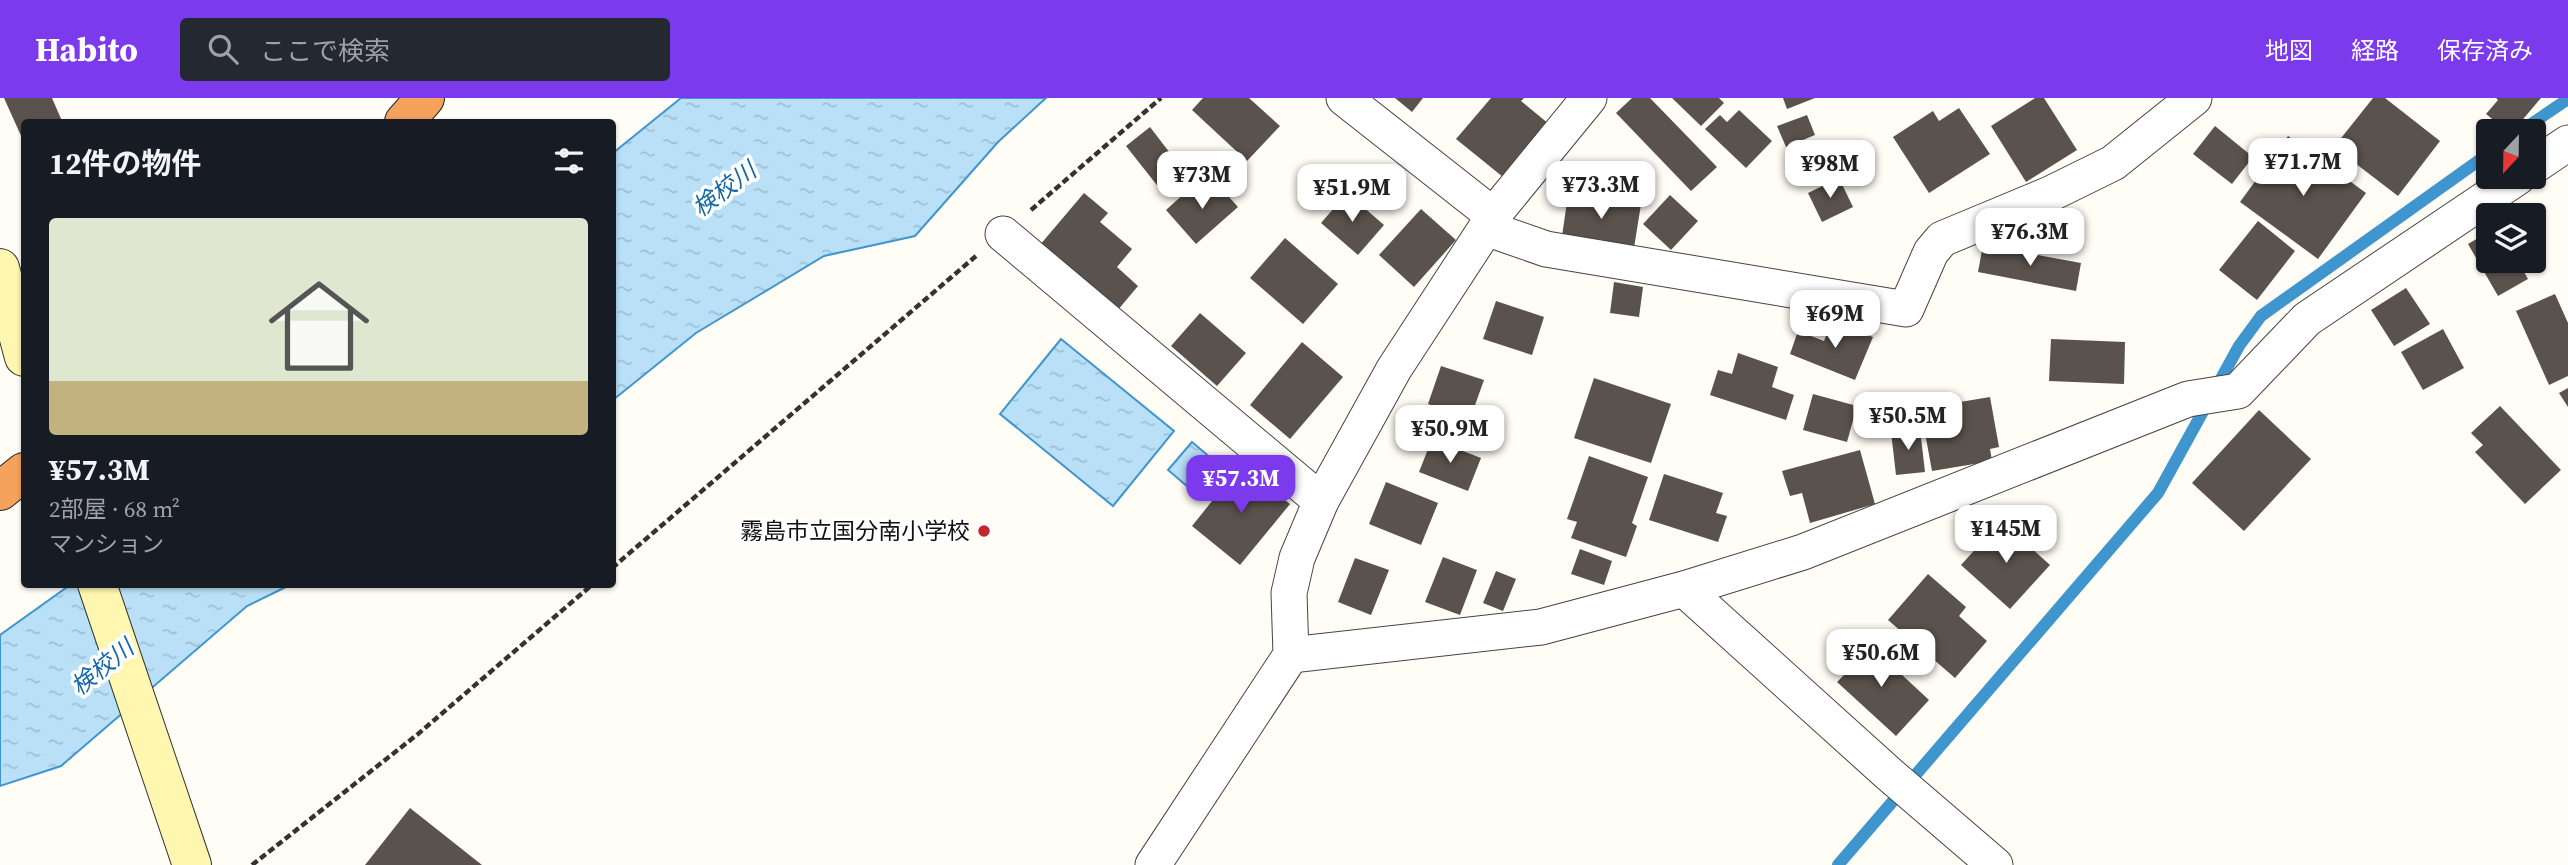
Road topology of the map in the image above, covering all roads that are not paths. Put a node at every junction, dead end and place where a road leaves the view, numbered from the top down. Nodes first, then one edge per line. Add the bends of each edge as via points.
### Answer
1 (425, 98) edge
2 (1344, 98) edge
3 (1589, 98) edge
4 (2194, 98) edge
5 (407, 119) edge
6 (2568, 143) edge
7 (2546, 158) edge
8 (2500, 189) edge
9 (1490, 222) junction
10 (1003, 234) road end
11 (0, 268) edge
12 (21, 346) edge
13 (21, 474) edge
14 (0, 491) edge
15 (1321, 501) junction
16 (98, 588) edge
17 (1684, 589) junction
18 (1291, 655) junction
19 (192, 865) edge
20 (1153, 865) edge
21 (1995, 865) edge

1 - 5 highway
2 - 9 street
3 - 9 street
4 - 9 street via 2113,163 1942,239 1931,252 1906,309 1546,248
6 - 7 street
8 - 17 street via 2307,319 2238,391 2188,399 1803,552
9 - 15 street via 1394,369
10 - 15 street
11 - 12 main road
13 - 14 highway
15 - 18 street via 1292,575
16 - 19 main road
17 - 18 street via 1541,626
17 - 21 street
18 - 20 street

